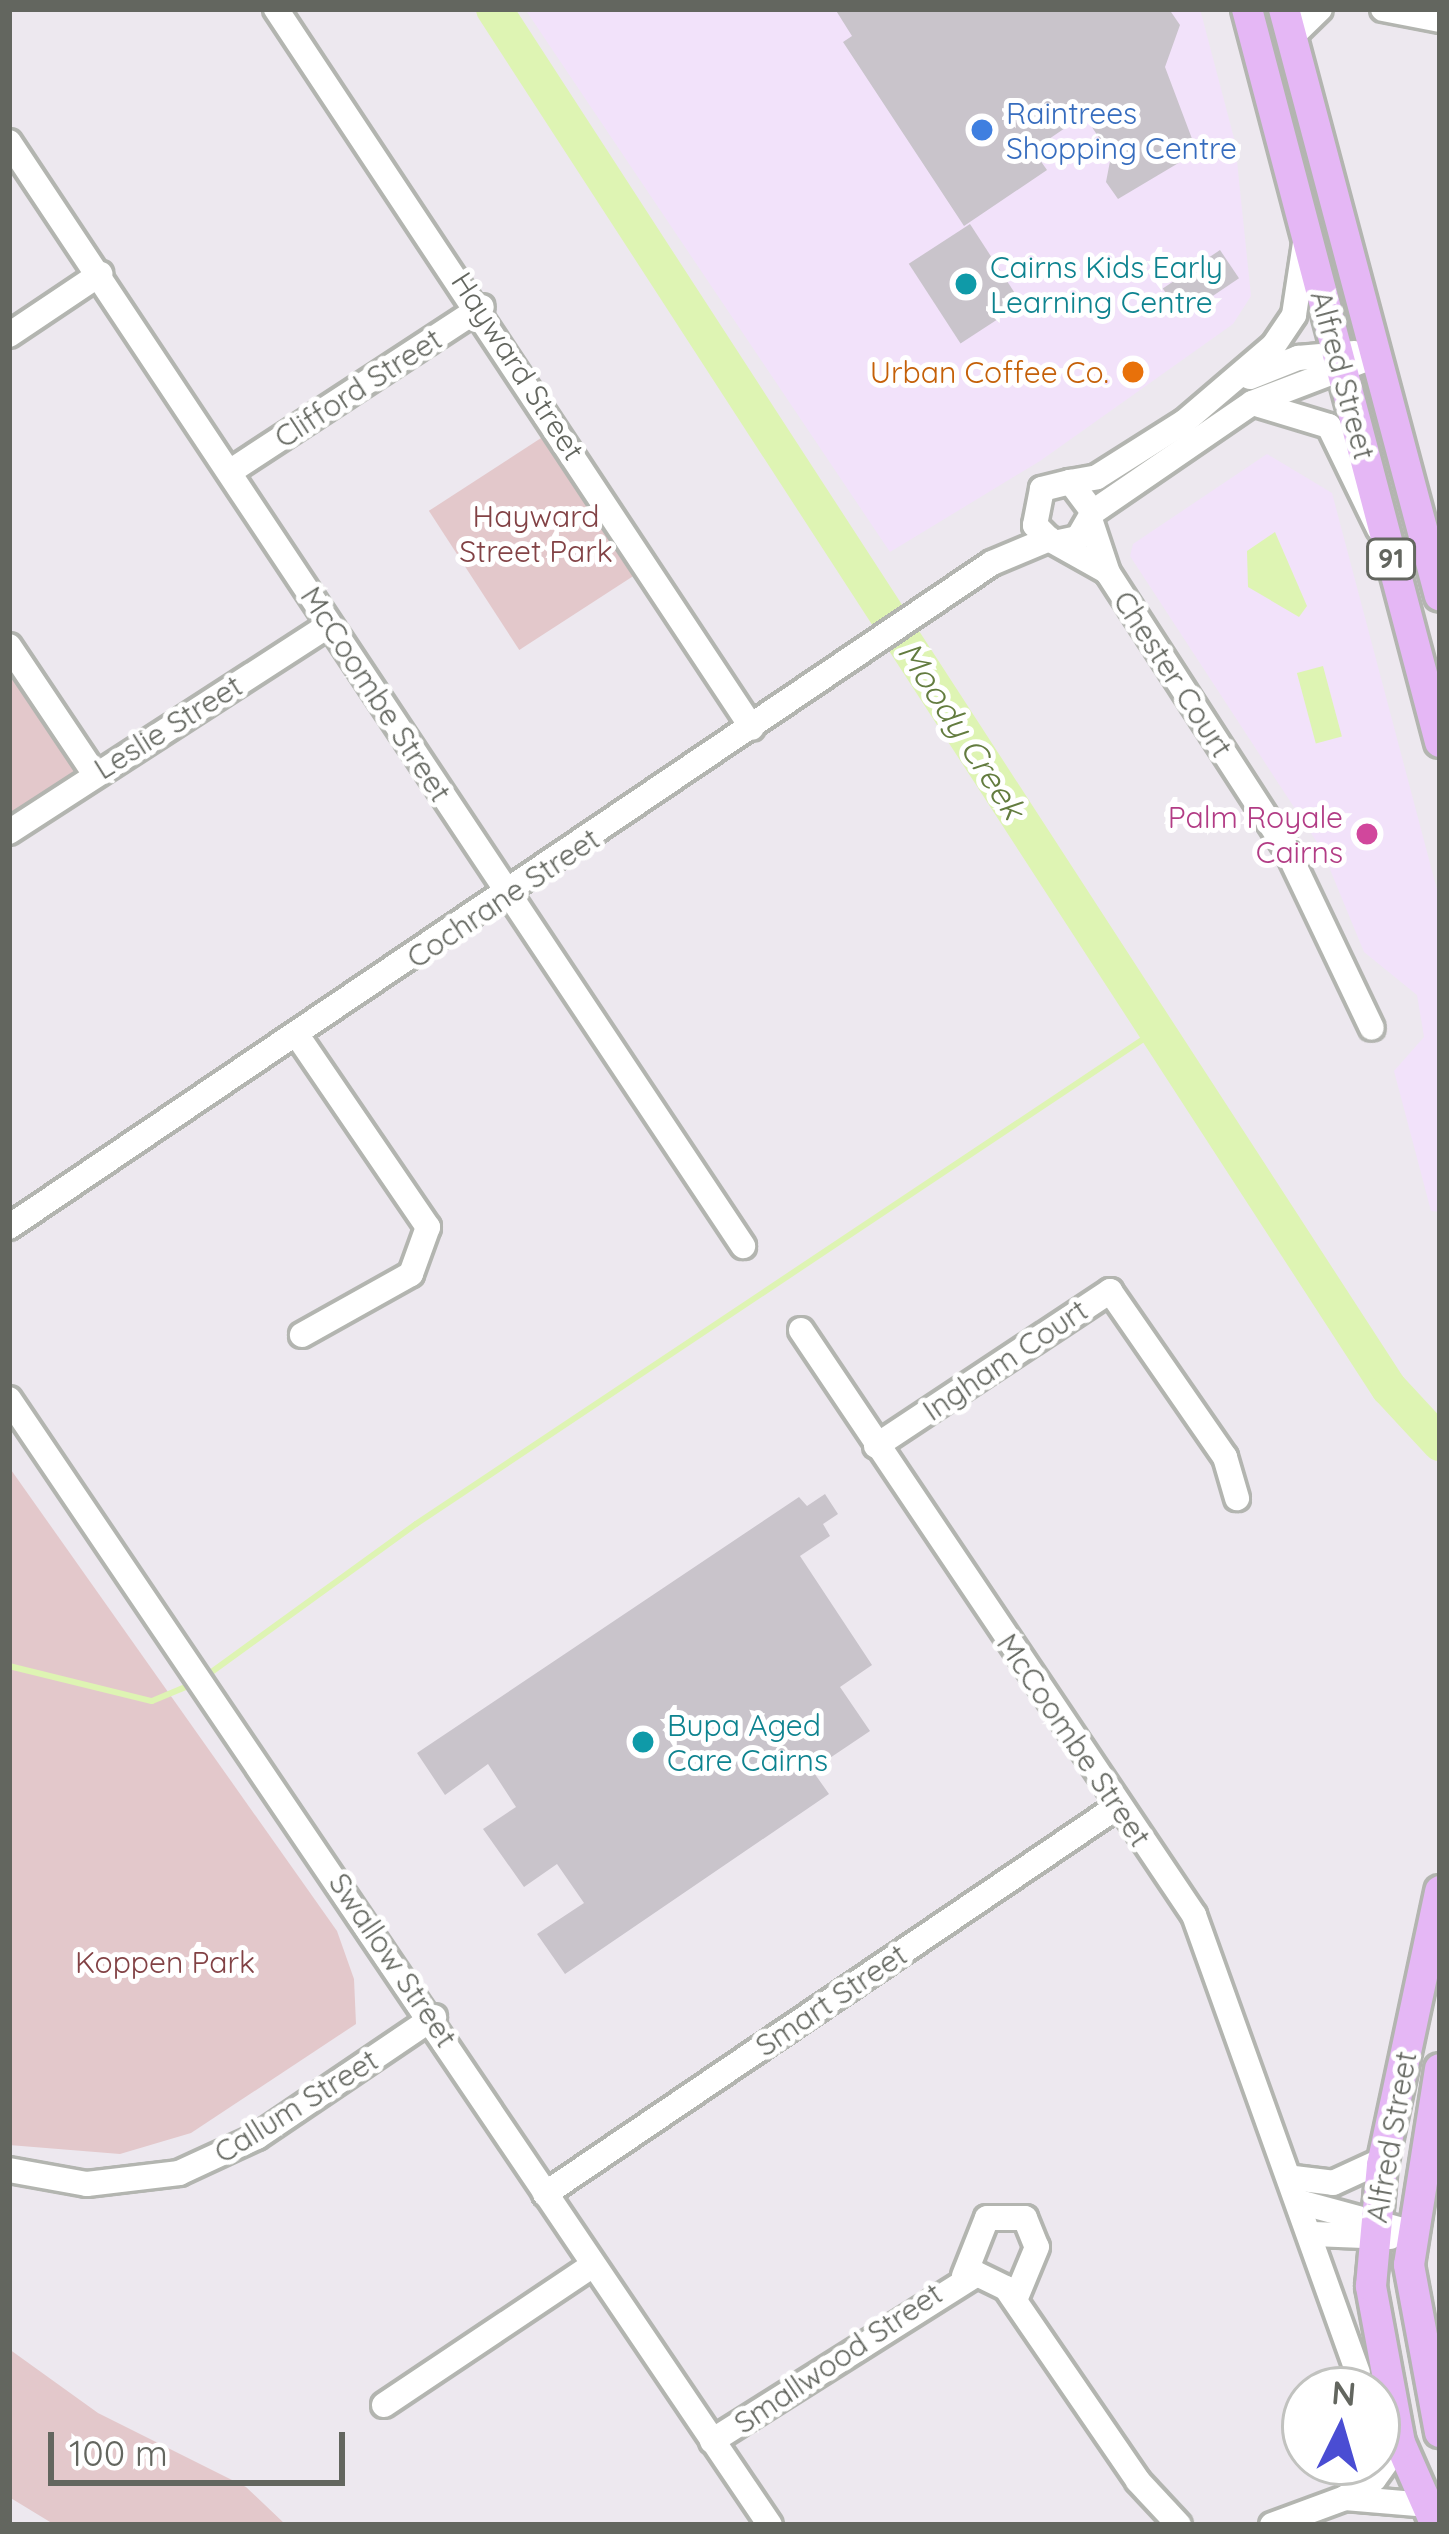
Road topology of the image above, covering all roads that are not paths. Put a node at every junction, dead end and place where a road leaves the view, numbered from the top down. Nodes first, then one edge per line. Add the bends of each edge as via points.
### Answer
1 (276, 9) edge
2 (1247, 9) edge
3 (1320, 9) edge
4 (1383, 9) edge
5 (1440, 20) edge
6 (1288, 23) edge
7 (9, 142) edge
8 (1306, 233) junction
9 (100, 274) junction
10 (482, 307) junction
11 (9, 335) edge
12 (1375, 356) junction
13 (1341, 363) junction
14 (1215, 398) junction
15 (1252, 403) junction
16 (234, 469) junction
17 (1070, 482) junction
18 (1032, 506) junction
19 (1092, 517) junction
20 (1054, 540) junction
21 (1386, 542) junction
22 (992, 563) junction
23 (1108, 573) junction
24 (1440, 596) edge
25 (329, 626) junction
26 (9, 646) edge
27 (752, 728) junction
28 (1440, 742) edge
29 (94, 773) junction
30 (9, 832) edge
31 (507, 896) junction
32 (1372, 1028) dead end
33 (298, 1038) junction
34 (9, 1227) edge
35 (743, 1246) dead end
36 (800, 1330) dead end
37 (302, 1335) dead end
38 (9, 1399) edge
39 (876, 1446) junction
40 (1237, 1498) dead end
41 (1118, 1806) junction
42 (1440, 1892) edge
43 (434, 2017) junction
44 (1440, 2068) edge
45 (1383, 2160) junction
46 (9, 2170) edge
47 (1294, 2178) junction
48 (545, 2194) junction
49 (1303, 2203) junction
50 (1373, 2231) junction
51 (1410, 2232) junction
52 (1313, 2234) junction
53 (593, 2265) junction
54 (964, 2276) junction
55 (1015, 2300) junction
56 (1356, 2366) edge
57 (1384, 2366) edge
58 (384, 2405) dead end
59 (1440, 2432) edge
60 (712, 2441) junction
61 (1401, 2445) edge
62 (1361, 2486) edge
63 (1345, 2498) junction
64 (1431, 2515) edge
65 (765, 2517) edge
66 (737, 2525) edge
67 (1179, 2525) edge
68 (1272, 2525) edge

1 - 10 street, Hayward Street
2 - 8 main road, Alfred Street / 91
3 - 6 street
4 - 5 street
6 - 12 main road, Alfred Street / 91
7 - 9 street, McCoombe Street
8 - 13 main road, Alfred Street / 91
8 - 14 street via 1294,316
9 - 11 street
9 - 16 street, McCoombe Street
10 - 16 street, Clifford Street
10 - 27 street, Hayward Street
12 - 13 street
12 - 24 main road, Alfred Street / 91
13 - 14 street via 1276,366
13 - 15 street
13 - 21 main road, Alfred Street / 91
14 - 17 street via 1097,476
15 - 19 street
15 - 21 street via 1329,425
16 - 25 street, McCoombe Street
17 - 18 street via 1042,489
17 - 19 street
18 - 20 street
18 - 22 street, Cochrane Street
19 - 20 street, Cochrane Street
19 - 23 street
20 - 22 street, Cochrane Street
20 - 23 street
21 - 28 main road, Alfred Street / 91
22 - 27 street, Cochrane Street via 888,642
23 - 32 street, Chester Court via 1286,848
25 - 29 street, Leslie Street
25 - 31 street, McCoombe Street
26 - 29 street
27 - 31 street, Cochrane Street
29 - 30 street, Leslie Street
31 - 33 street, Cochrane Street
31 - 35 street, McCoombe Street
33 - 34 street, Cochrane Street
33 - 37 street via 428,1227 411,1274
36 - 39 street, McCoombe Street
38 - 43 street, Swallow Street
39 - 40 street, Ingham Court via 1110,1291 1225,1457
39 - 41 street, McCoombe Street
41 - 47 street, McCoombe Street via 1201,1930
41 - 48 street, Smart Street
42 - 45 main road, Alfred Street
43 - 46 street, Callum Street via 257,2137 179,2174 87,2184
43 - 48 street, Swallow Street
44 - 51 main road, Alfred Street
45 - 47 street via 1333,2183
45 - 50 main road, Alfred Street
47 - 49 street, McCoombe Street
48 - 53 street, Swallow Street
49 - 50 street
49 - 52 street, McCoombe Street
50 - 51 street
50 - 52 street
50 - 57 main road
51 - 59 main road via 1418,2350
52 - 56 street, McCoombe Street
53 - 58 street
53 - 60 street, Swallow Street
54 - 55 street, Smallwood Street via 992,2279
54 - 55 street, Smallwood Street via 987,2218 1025,2218 1037,2247
54 - 60 street, Smallwood Street
55 - 67 street via 1138,2481
60 - 65 street, Swallow Street
61 - 64 main road
62 - 63 street
63 - 64 street
63 - 68 street
65 - 66 street

